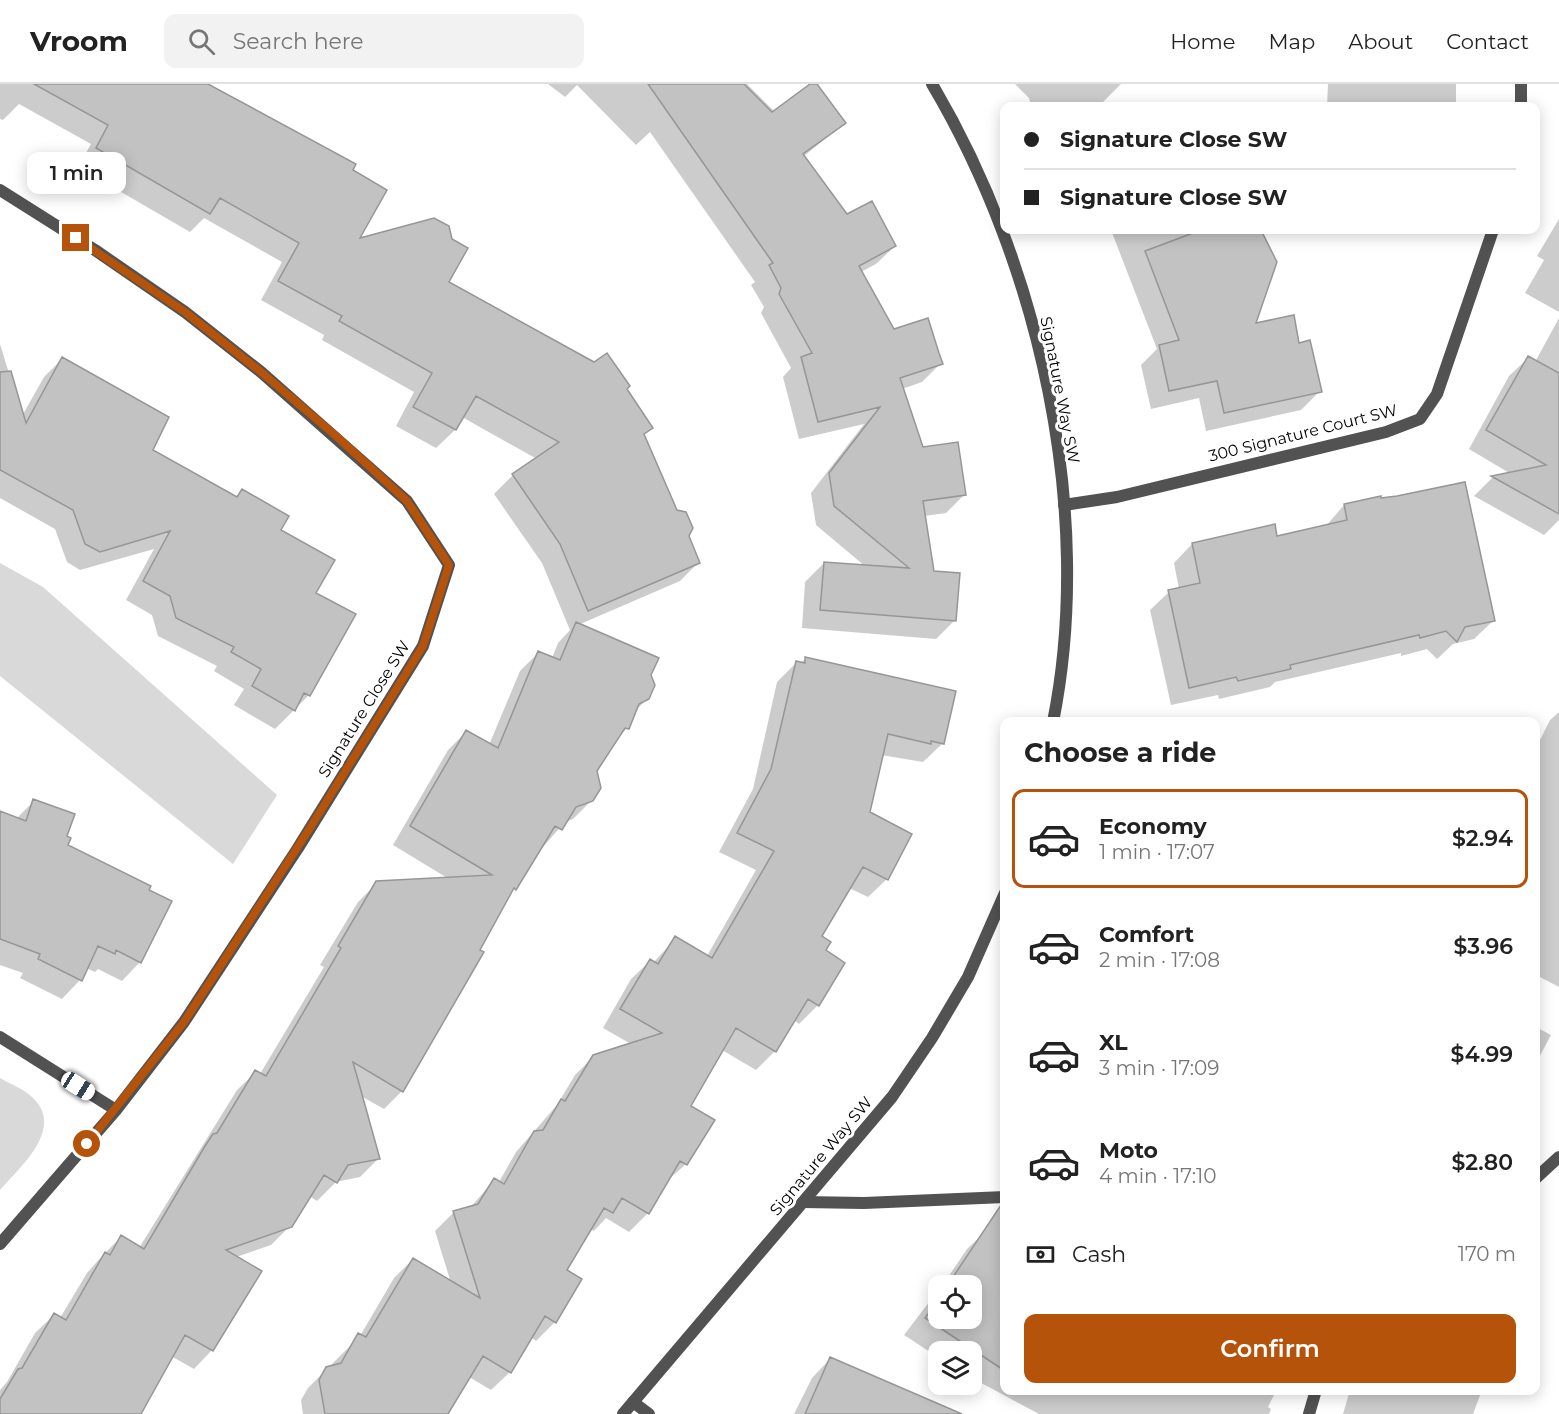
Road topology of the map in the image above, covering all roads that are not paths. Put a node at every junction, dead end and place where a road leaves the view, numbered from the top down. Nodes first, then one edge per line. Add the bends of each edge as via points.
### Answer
1 (932, 84) edge
2 (1521, 84) edge
3 (1521, 102) edge
4 (0, 190) edge
5 (1000, 227) edge
6 (1003, 234) edge
7 (1492, 234) edge
8 (1064, 505) junction
9 (1054, 717) edge
10 (1000, 917) edge
11 (0, 1037) edge
12 (116, 1110) junction
13 (1559, 1157) edge
14 (1540, 1174) edge
15 (1000, 1197) edge
16 (803, 1202) junction
17 (0, 1244) edge
18 (1315, 1395) edge
19 (633, 1402) junction
20 (623, 1414) edge
21 (649, 1414) edge
22 (1309, 1414) edge

1 - 5 street, Signature Way SW via 972,160
2 - 3 street
4 - 12 street, Signature Close SW via 185,312 261,372 407,501 449,565 423,646 184,1022
6 - 8 street, Signature Way SW via 1025,301 1048,397
7 - 8 street, 300 Signature Court SW via 1437,394 1420,418 1386,432 1117,497
8 - 9 street, Signature Way SW via 1064,637
10 - 16 street, Signature Way SW via 932,1038 892,1097
11 - 12 street
12 - 17 street, Signature Close SW
13 - 14 street
15 - 16 street
16 - 19 street, Signature Way SW
18 - 22 street
19 - 20 street, Signature Way SW
19 - 21 street

